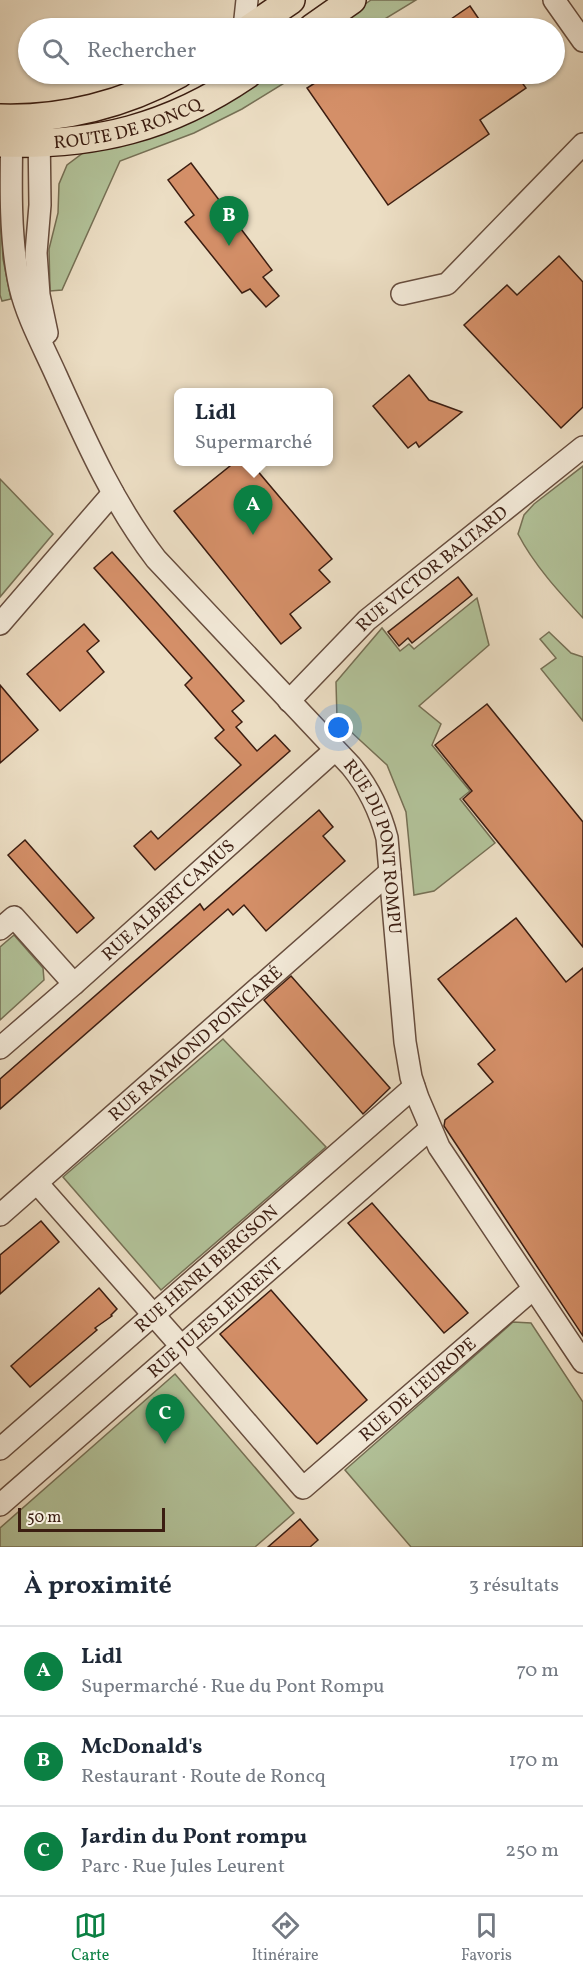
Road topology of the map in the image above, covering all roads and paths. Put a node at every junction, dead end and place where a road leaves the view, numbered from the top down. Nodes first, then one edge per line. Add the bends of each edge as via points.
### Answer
1 (247, 0) edge
2 (291, 0) edge
3 (352, 0) edge
4 (554, 0) edge
5 (245, 18) edge
6 (265, 18) edge
7 (326, 18) edge
8 (583, 40) edge
9 (157, 84) edge
10 (224, 84) edge
11 (6, 130) edge
12 (39, 130) junction
13 (583, 144) edge
14 (402, 294) dead end
15 (59, 383) junction
16 (583, 447) edge
17 (113, 493) junction
18 (0, 624) edge
19 (289, 701) junction
20 (335, 750) junction
21 (390, 872) junction
22 (0, 929) edge
23 (74, 984) junction
24 (0, 1048) edge
25 (414, 1087) junction
26 (430, 1129) junction
27 (37, 1183) junction
28 (0, 1215) edge
29 (533, 1289) junction
30 (154, 1315) junction
31 (181, 1346) junction
32 (583, 1362) edge
33 (0, 1449) edge
34 (0, 1504) edge

1 - 5 street
2 - 6 main road
3 - 7 main road
4 - 8 street
9 - 12 main road, ROUTE DE RONCQ via 71,114
10 - 12 main road, ROUTE DE RONCQ via 185,110 129,131 86,140
11 - 12 main road, ROUTE DE RONCQ
11 - 15 street, RUE DU PONT ROMPU via 17,273 29,316
12 - 15 street, RUE DU PONT ROMPU via 38,281
13 - 14 street via 447,284
15 - 17 street, RUE DU PONT ROMPU
16 - 19 street, RUE VICTOR BALTARD via 367,620
17 - 18 street
17 - 19 street, RUE DU PONT ROMPU via 156,559
19 - 20 street, RUE DU PONT ROMPU
20 - 21 street, RUE DU PONT ROMPU via 358,775 378,810 387,838
20 - 23 street, RUE ALBERT CAMUS
21 - 25 street, RUE DU PONT ROMPU via 402,1016
21 - 27 street, RUE RAYMOND POINCARÉ
22 - 23 street via 14,917
23 - 24 street, RUE ALBERT CAMUS
25 - 26 street, RUE DU PONT ROMPU
25 - 30 street, RUE HENRI BERGSON
26 - 29 street, RUE DU PONT ROMPU
26 - 31 street, RUE JULES LEURENT
27 - 28 street, RUE RAYMOND POINCARÉ
27 - 30 street
29 - 31 street, RUE DE L'EUROPE via 303,1488
29 - 32 street, RUE DU PONT ROMPU
30 - 31 street
30 - 33 street, RUE HENRI BERGSON
31 - 34 street, RUE JULES LEURENT

